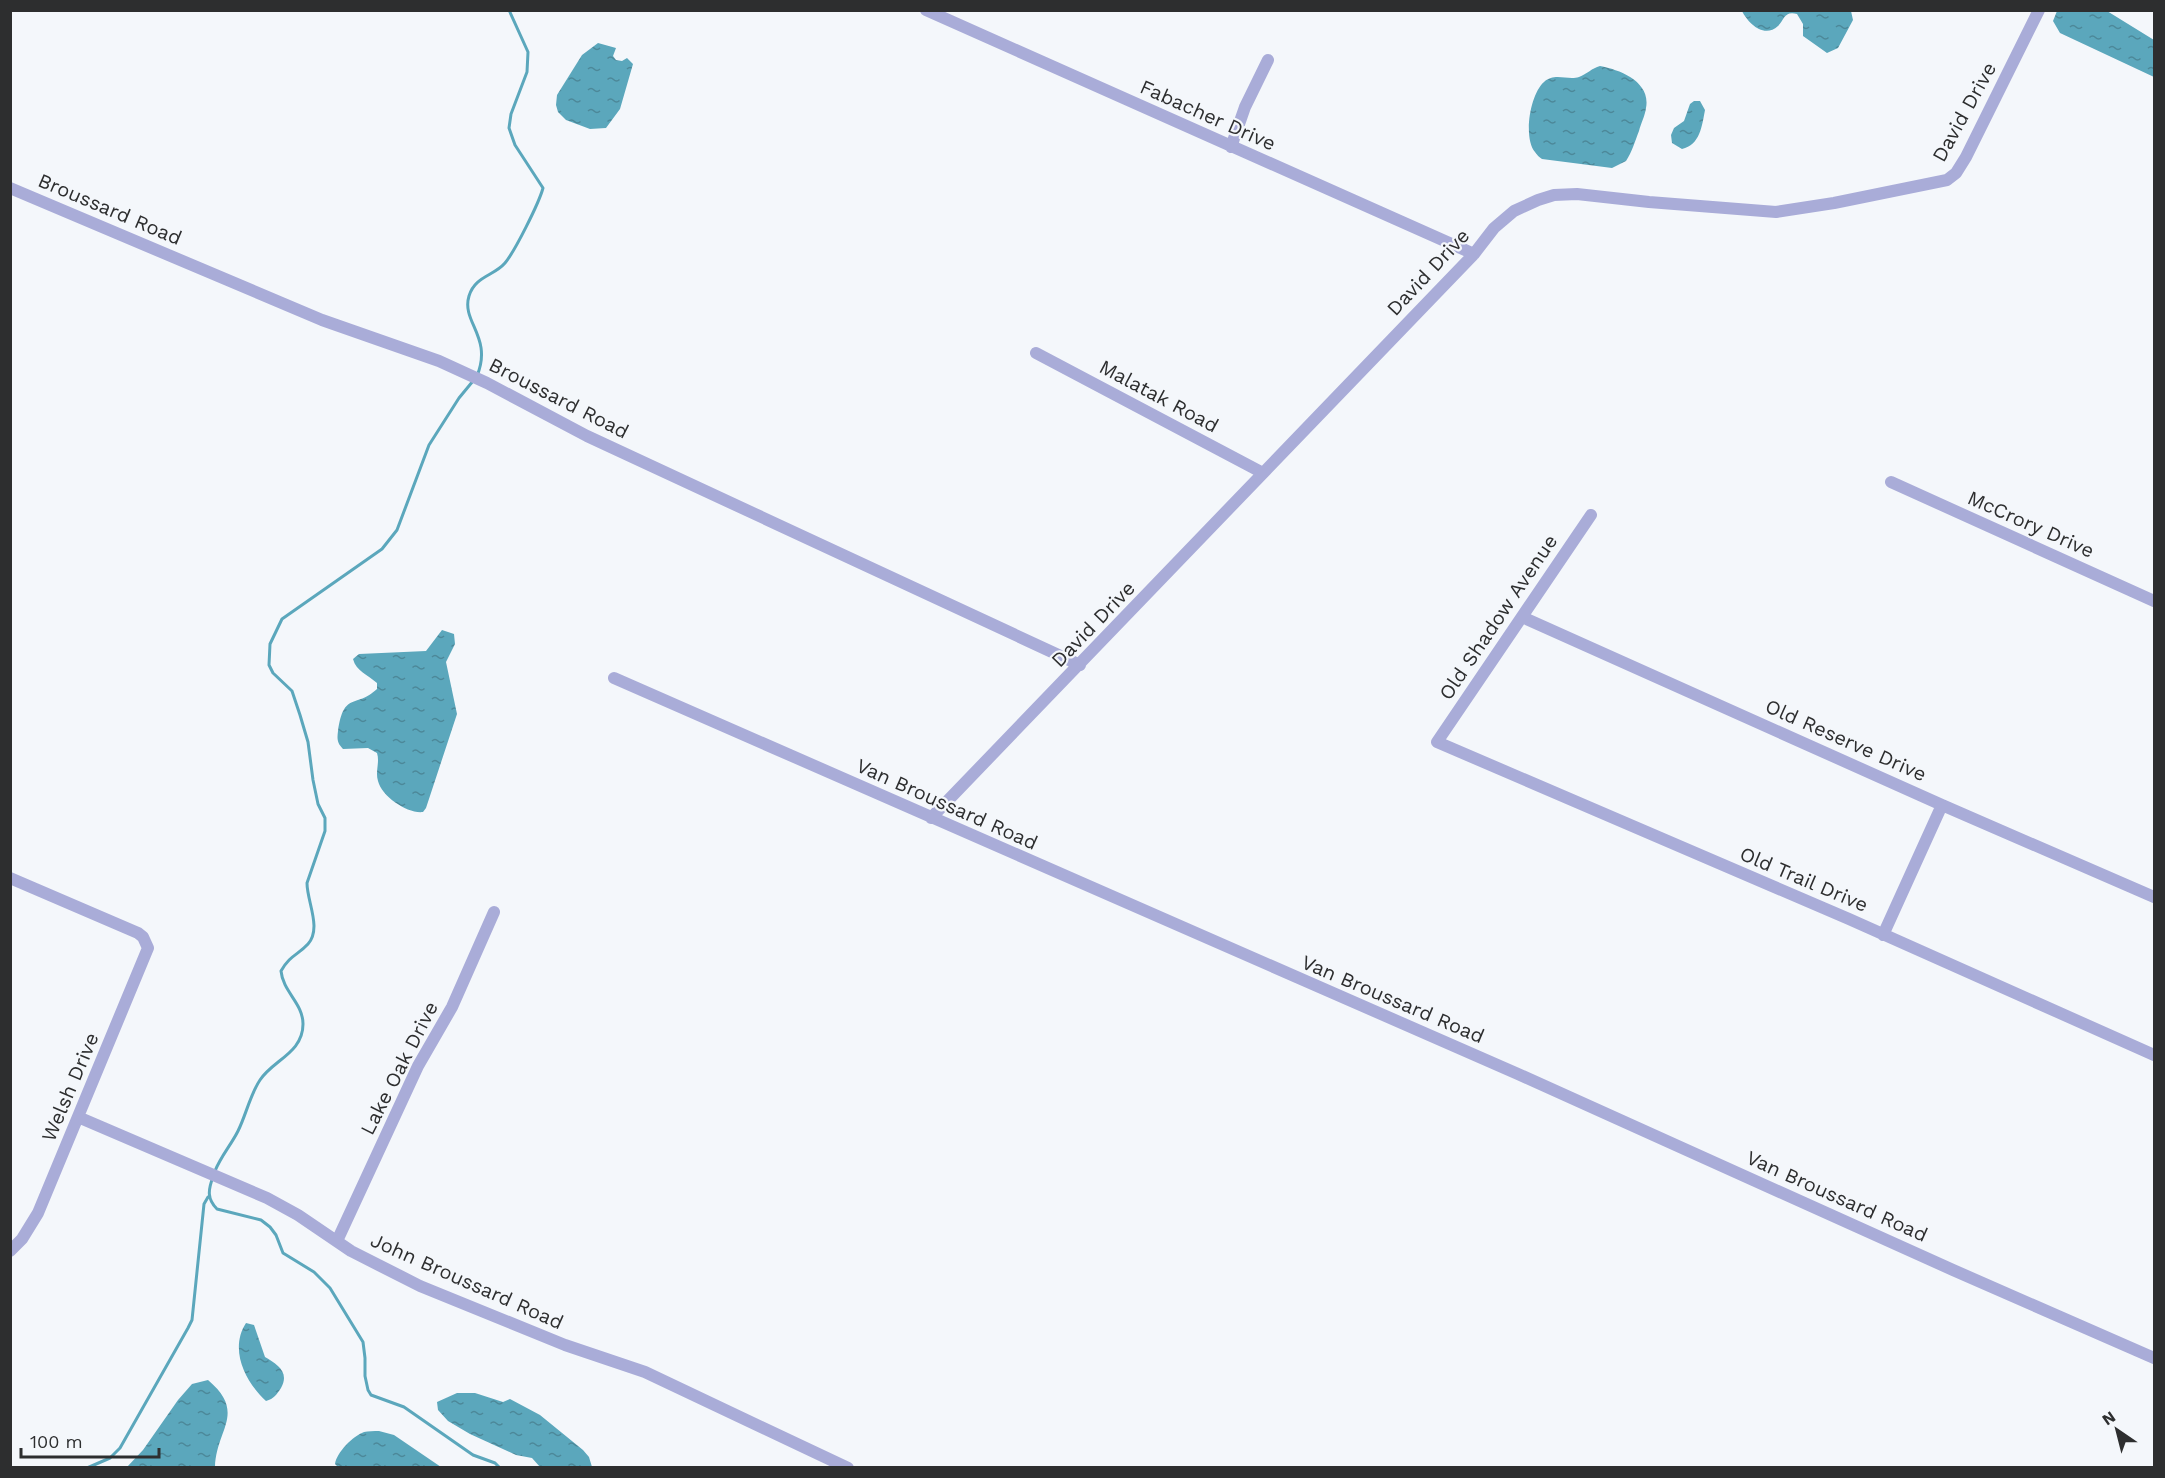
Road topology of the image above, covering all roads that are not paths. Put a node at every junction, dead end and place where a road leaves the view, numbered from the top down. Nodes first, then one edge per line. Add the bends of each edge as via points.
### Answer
1 (926, 10) edge
2 (2039, 10) edge
3 (1268, 60) dead end
4 (1231, 147) junction
5 (10, 188) edge
6 (1474, 254) junction
7 (1036, 353) dead end
8 (1263, 473) junction
9 (1892, 482) dead end
10 (1591, 515) dead end
11 (2154, 601) edge
12 (1522, 616) junction
13 (1080, 665) junction
14 (614, 678) dead end
15 (1437, 742) joint
16 (1942, 805) junction
17 (932, 818) junction
18 (10, 878) edge
19 (2154, 897) edge
20 (494, 912) dead end
21 (1883, 934) junction
22 (2154, 1055) edge
23 (78, 1117) junction
24 (337, 1241) junction
25 (10, 1251) edge
26 (2154, 1358) edge
27 (848, 1467) edge

1 - 4 street, Fabacher Drive
2 - 6 street, David Drive via 1966,157 1947,180 1776,212 1554,195 1514,212 1494,228
3 - 4 street
4 - 6 street, Fabacher Drive
5 - 13 street, Broussard Road via 322,320 465,373 587,436
6 - 8 street, David Drive
7 - 8 street, Malatak Road
8 - 13 street, David Drive
9 - 11 street, McCrory Drive
10 - 12 street, Old Shadow Avenue
12 - 15 street, Old Shadow Avenue
12 - 16 street, Old Reserve Drive
13 - 17 street, David Drive
14 - 17 street, Van Broussard Road
15 - 21 street, Old Trail Drive
16 - 19 street, Old Reserve Drive
16 - 21 street
17 - 26 street, Van Broussard Road
18 - 23 street, Welsh Drive via 138,933 146,943 147,954
20 - 24 street, Lake Oak Drive via 452,1007 418,1066
21 - 22 street, Old Trail Drive
23 - 24 street, John Broussard Road via 228,1181 298,1215
23 - 25 street, Welsh Drive via 32,1224
24 - 27 street, John Broussard Road via 369,1262 429,1291 645,1372

